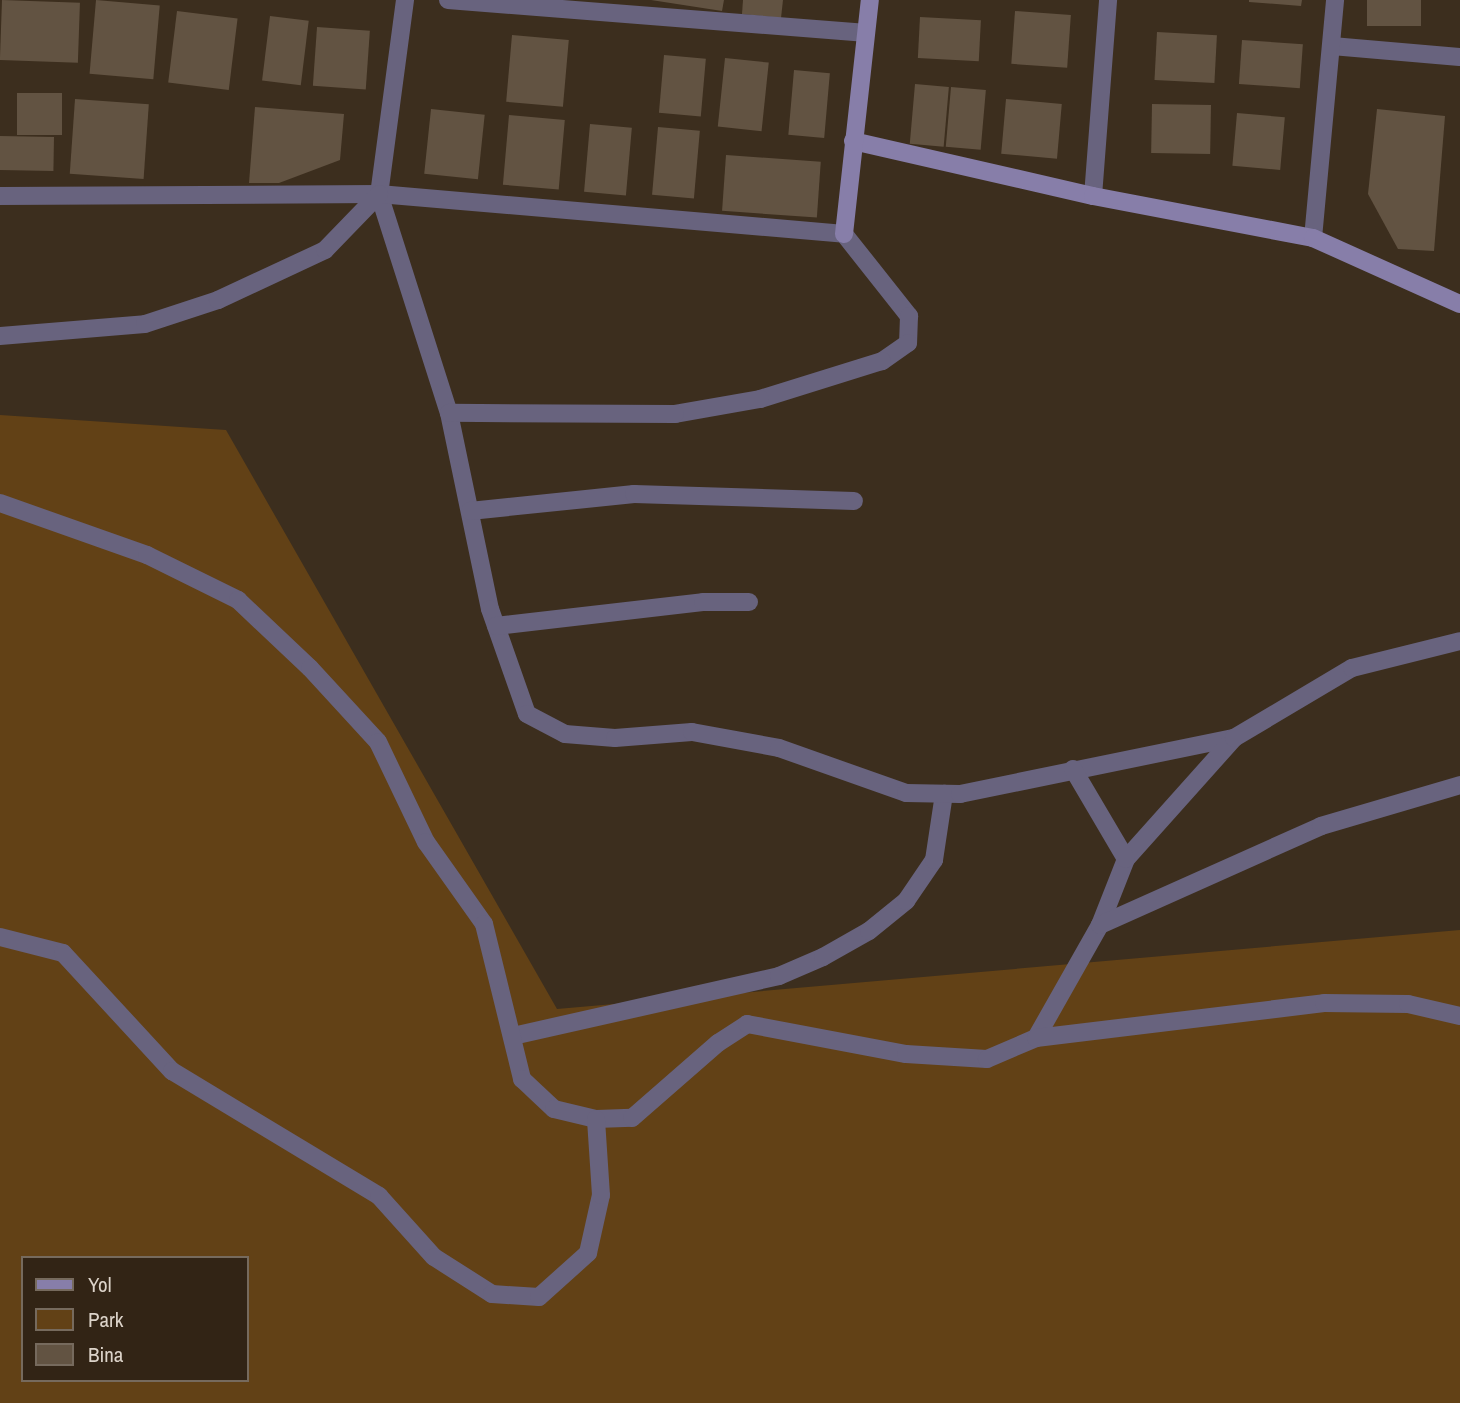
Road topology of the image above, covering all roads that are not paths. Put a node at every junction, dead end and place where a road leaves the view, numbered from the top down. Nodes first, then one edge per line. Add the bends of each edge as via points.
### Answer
1 (405, 0) edge
2 (448, 0) edge
3 (870, 0) edge
4 (1108, 0) edge
5 (1335, 0) edge
6 (864, 33) junction
7 (1332, 46) junction
8 (1460, 57) edge
9 (853, 141) junction
10 (379, 194) junction
11 (1093, 195) junction
12 (0, 196) edge
13 (844, 234) junction
14 (1312, 238) junction
15 (1460, 304) edge
16 (0, 336) edge
17 (449, 413) junction
18 (854, 501) dead end
19 (0, 503) edge
20 (470, 511) junction
21 (749, 601) dead end
22 (496, 626) junction
23 (1460, 641) edge
24 (1234, 738) junction
25 (1073, 769) junction
26 (1460, 785) edge
27 (944, 794) junction
28 (1126, 859) junction
29 (1100, 925) junction
30 (0, 937) edge
31 (1460, 1016) edge
32 (513, 1036) junction
33 (1036, 1038) junction
34 (596, 1119) junction

1 - 10 street
2 - 6 street
3 - 6 street
4 - 11 street
5 - 7 street
6 - 9 street
7 - 8 street
7 - 14 street
9 - 11 street
9 - 13 street
10 - 12 street
10 - 13 street
10 - 16 street via 325,250 218,300 145,324
10 - 17 street
11 - 14 street
13 - 17 street via 909,316 908,343 882,361 760,399 676,414
14 - 15 street
17 - 20 street
18 - 20 street via 634,494
19 - 32 street via 147,555 238,600 310,668 378,742 426,842 484,924
20 - 22 street
21 - 22 street via 703,601
22 - 27 street via 527,714 565,734 615,738 692,732 779,748 906,793
23 - 24 street via 1352,668
24 - 25 street
24 - 28 street
25 - 27 street
25 - 28 street
26 - 29 street via 1321,826
27 - 32 street via 934,860 906,901 869,931 779,976
28 - 29 street
29 - 33 street
30 - 34 street via 63,953 172,1071 379,1196 434,1257 492,1294 538,1297 588,1253 601,1195
31 - 33 street via 1408,1004 1324,1003
32 - 34 street via 522,1079 554,1109
33 - 34 street via 987,1059 906,1054 747,1024 632,1118

